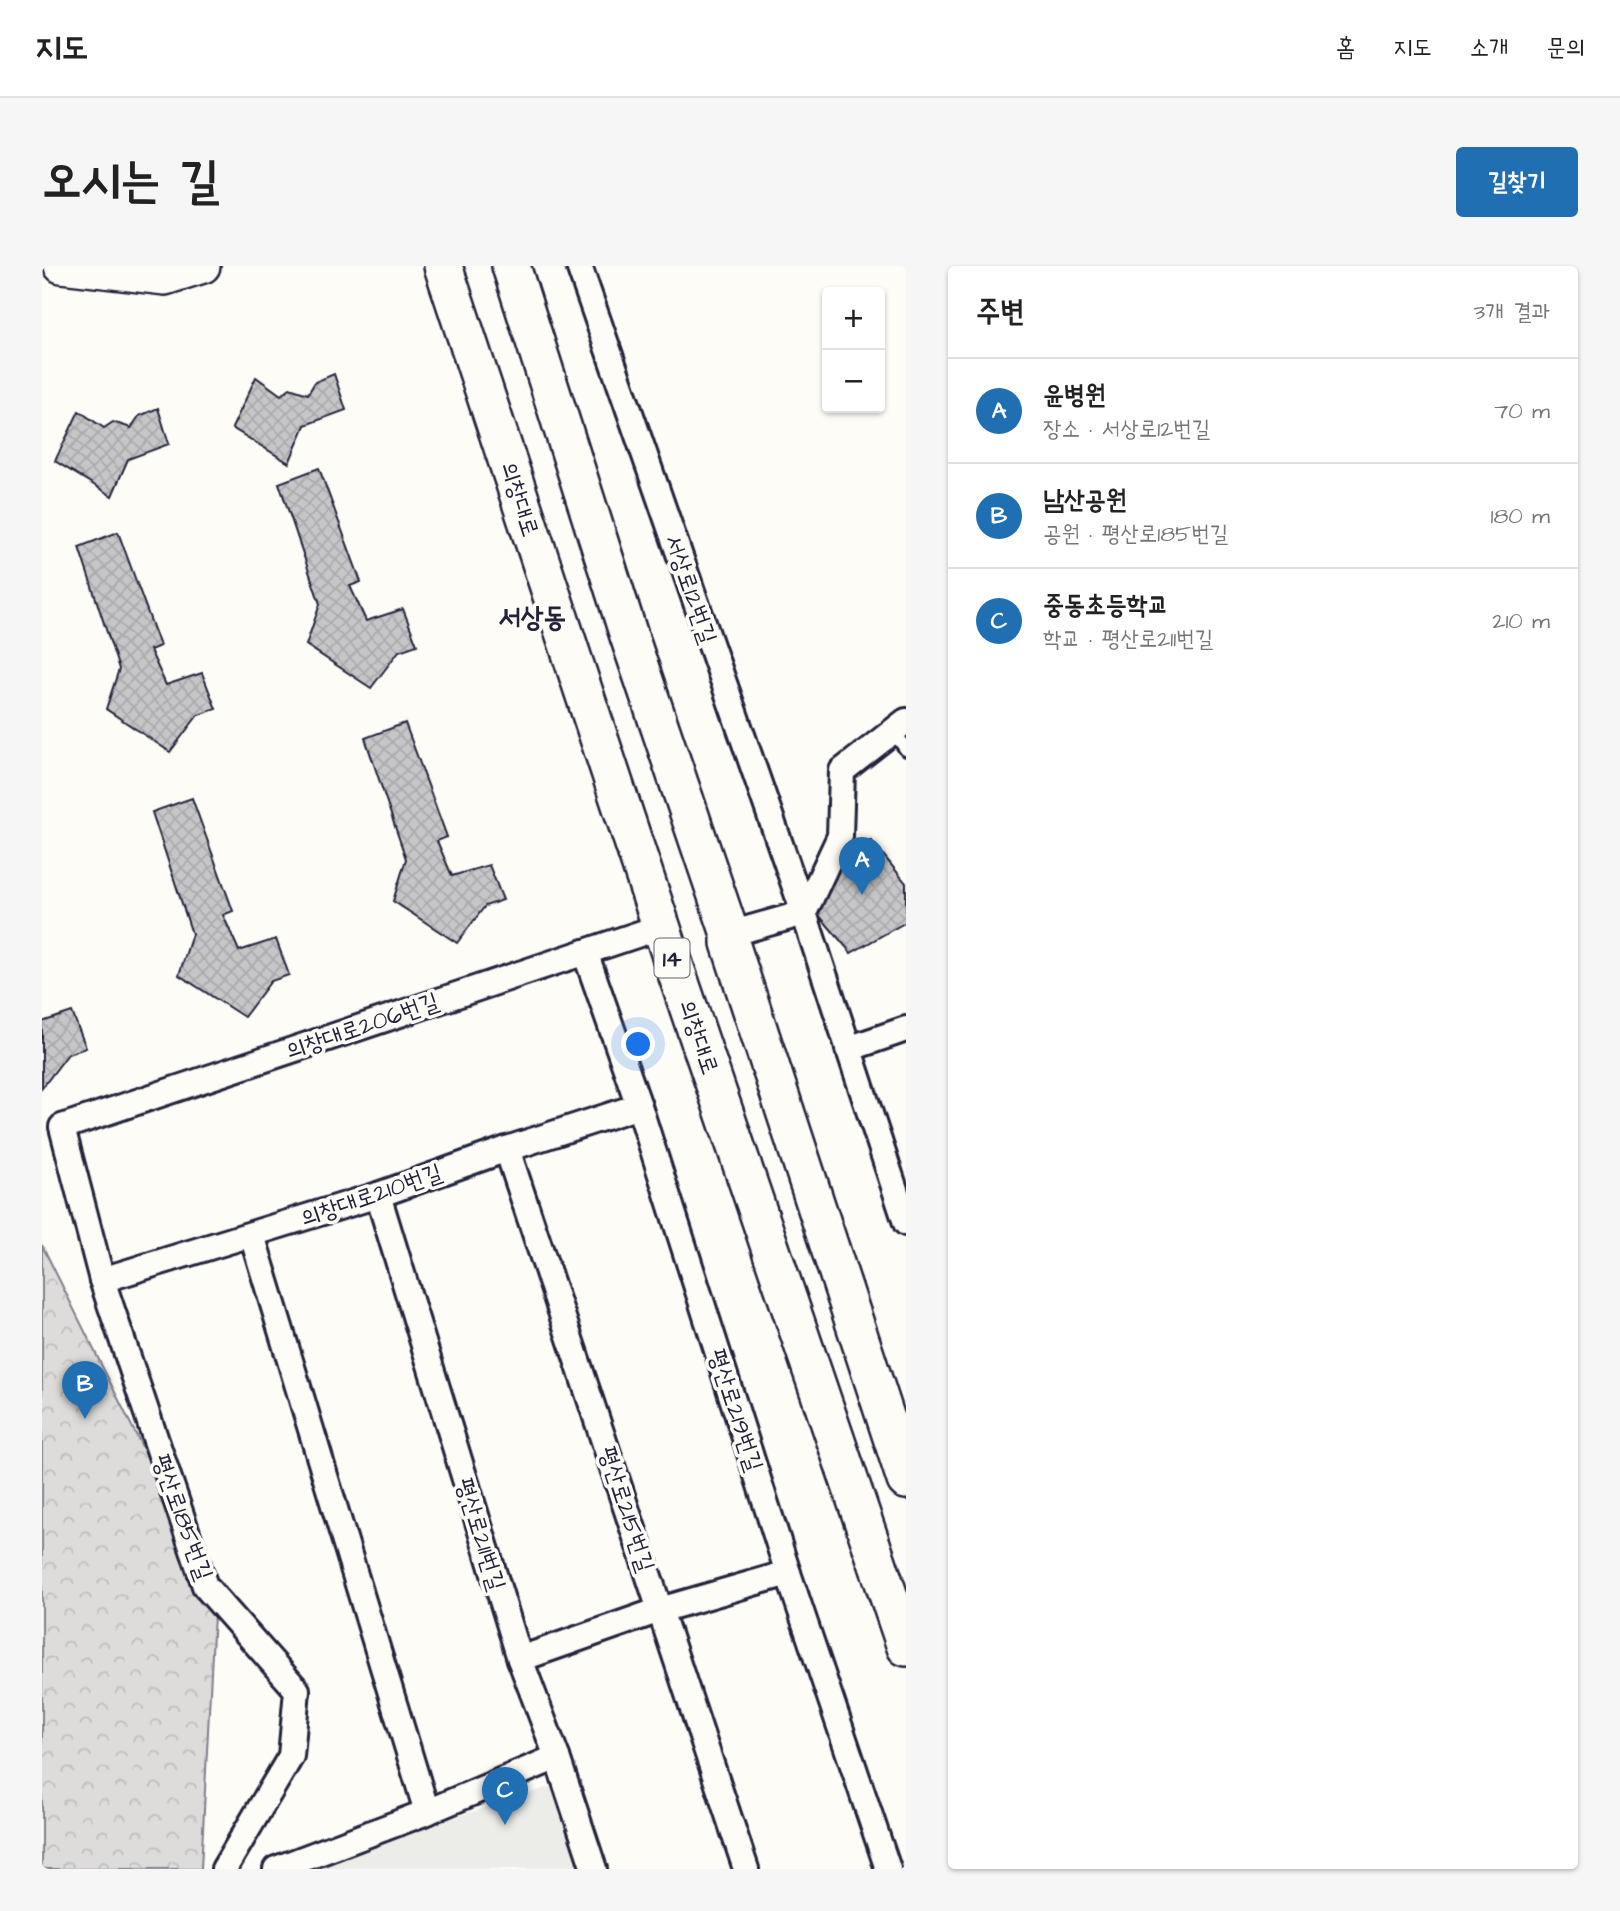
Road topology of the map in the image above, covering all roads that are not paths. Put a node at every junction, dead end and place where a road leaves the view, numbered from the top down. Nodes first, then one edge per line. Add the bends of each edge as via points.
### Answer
1 (61, 266) edge
2 (203, 266) edge
3 (443, 266) edge
4 (511, 266) edge
5 (579, 266) edge
6 (902, 734) edge
7 (804, 913) junction
8 (663, 926) junction
9 (730, 934) junction
10 (585, 952) junction
11 (906, 1029) edge
12 (848, 1049) junction
13 (639, 1106) junction
14 (62, 1127) joint
15 (507, 1149) junction
16 (378, 1195) junction
17 (906, 1223) edge
18 (252, 1235) junction
19 (102, 1280) junction
20 (906, 1480) edge
21 (788, 1573) junction
22 (660, 1610) junction
23 (906, 1647) edge
24 (520, 1659) junction
25 (557, 1757) junction
26 (427, 1812) junction
27 (224, 1869) edge
28 (276, 1869) edge
29 (594, 1869) edge
30 (746, 1869) edge
31 (888, 1869) edge

1 - 2 main road via 165,278
3 - 8 main road, 의창대로 / 14
4 - 9 main road
5 - 7 street, 서상로12번길
6 - 7 street via 842,771 840,836
7 - 9 street
7 - 12 street, 서상로12번길
8 - 10 street, 의창대로206번길
8 - 23 main road, 의창대로 / 14
9 - 20 main road
10 - 13 street, 평산로219번길
10 - 14 street, 의창대로206번길
11 - 12 street
12 - 17 street, 서상로12번길
13 - 15 street, 의창대로210번길
13 - 21 street, 평산로219번길
14 - 19 street, 평산로185번길
15 - 16 street, 의창대로210번길
15 - 22 street, 평산로215번길
16 - 18 street, 의창대로210번길
16 - 24 street, 평산로211번길
18 - 19 street, 의창대로210번길
18 - 26 street
19 - 27 street, 평산로185번길 via 205,1586 297,1690 291,1756
21 - 22 street
21 - 31 street, 평산로219번길
22 - 24 street
22 - 30 street, 평산로215번길
24 - 25 street, 평산로211번길
25 - 26 street
25 - 29 street, 평산로211번길
26 - 28 street

